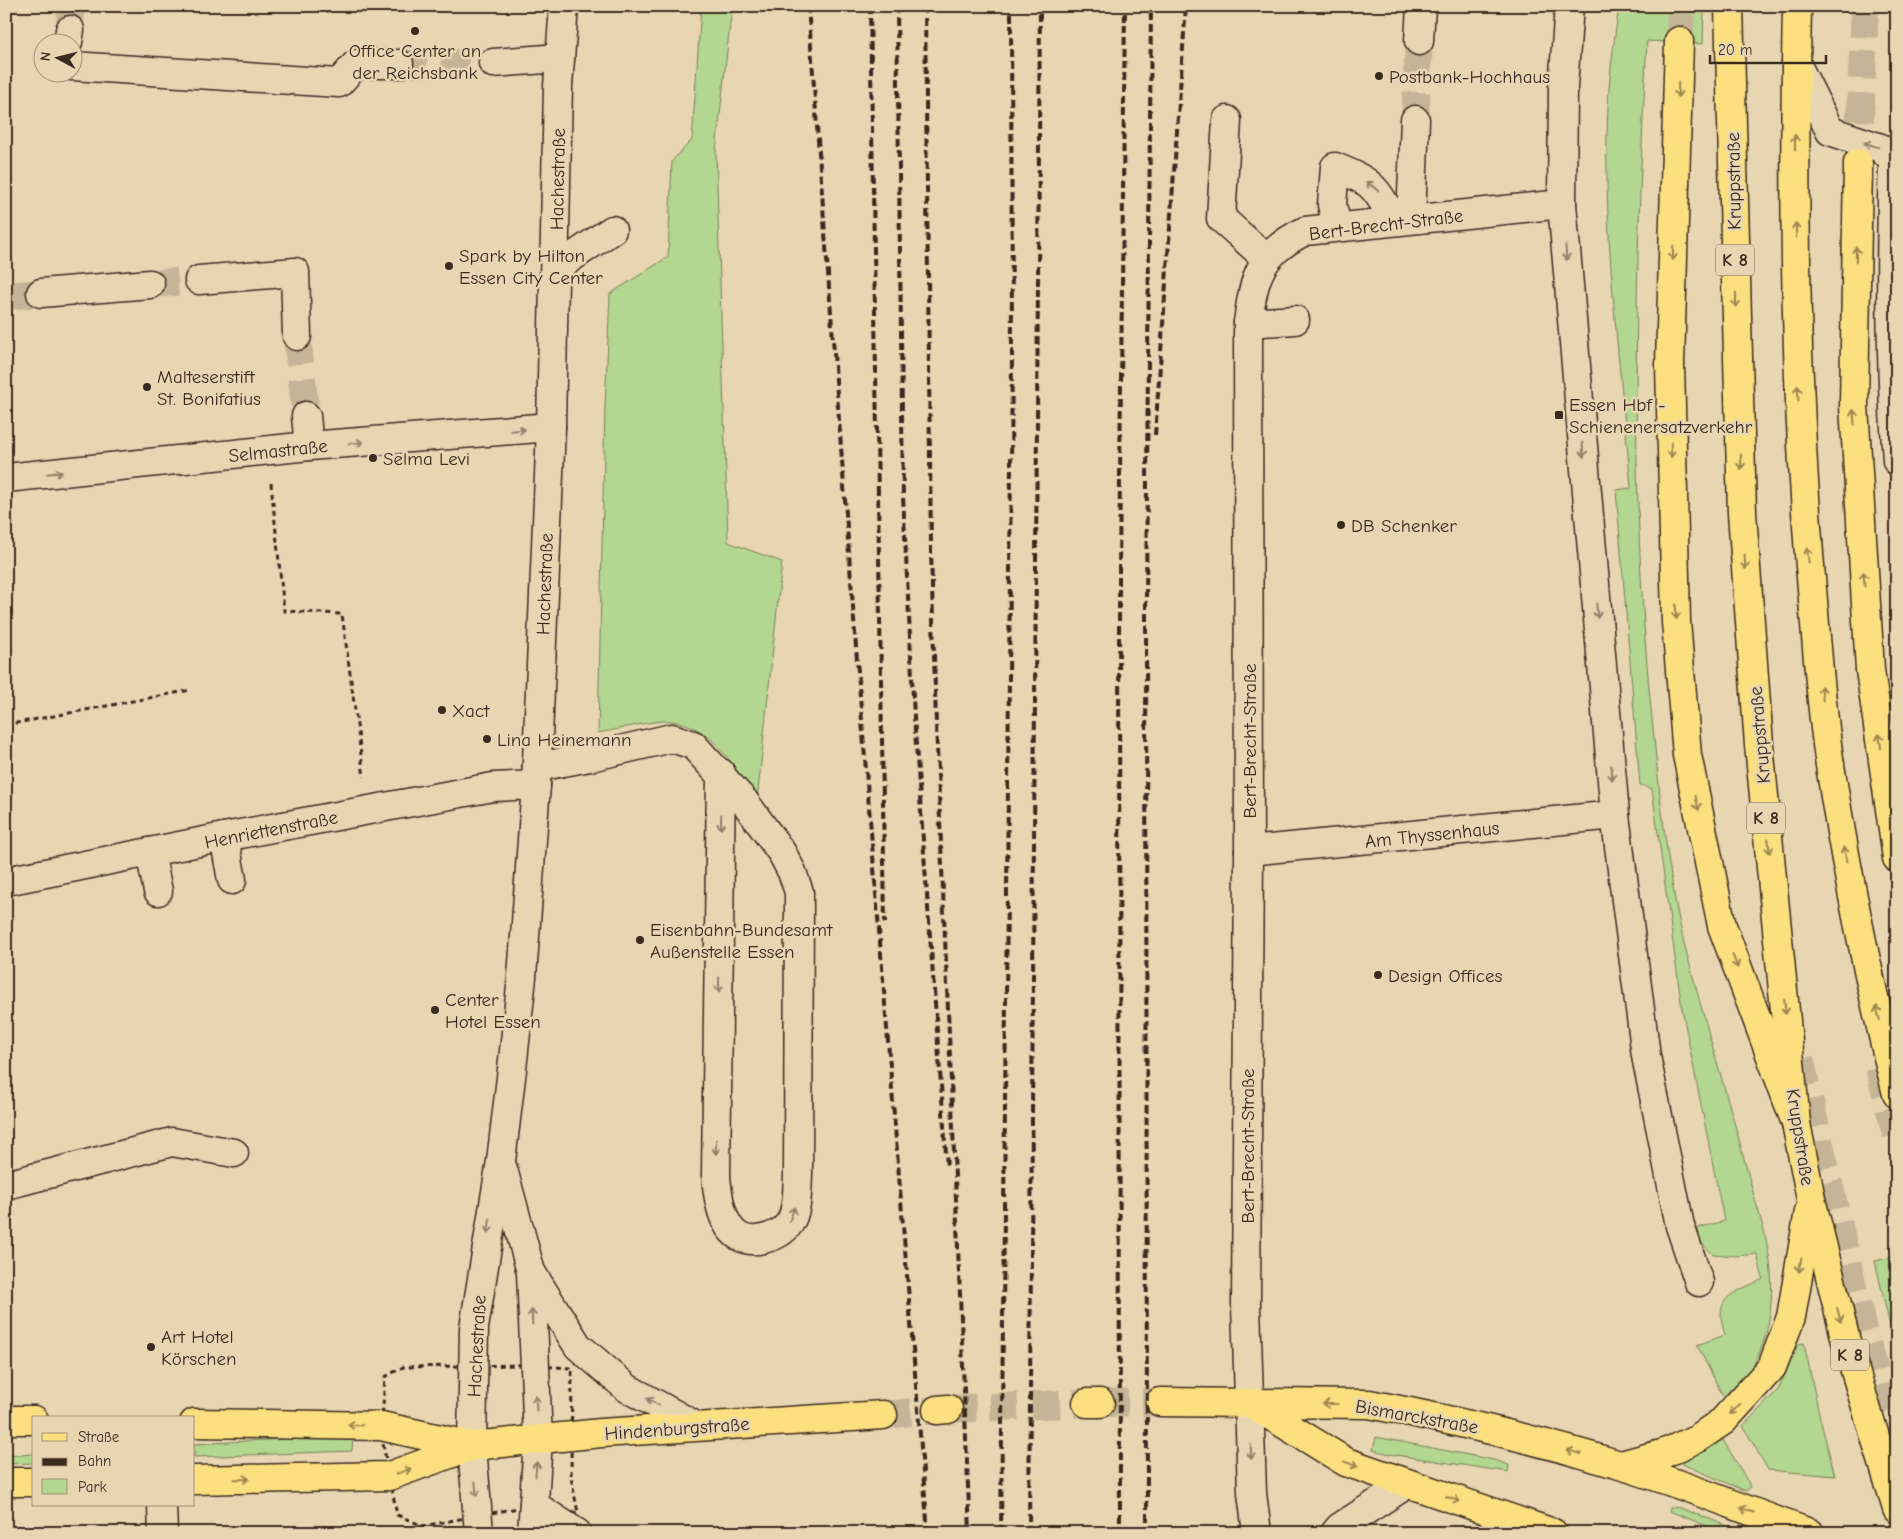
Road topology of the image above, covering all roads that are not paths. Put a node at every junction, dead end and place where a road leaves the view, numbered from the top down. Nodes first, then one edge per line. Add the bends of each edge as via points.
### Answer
1 (564, 6) edge
2 (1421, 6) edge
3 (1569, 6) edge
4 (1729, 6) edge
5 (1797, 6) edge
6 (1419, 41) tunnel mouth
7 (1679, 42) tunnel mouth
8 (560, 58) junction
9 (492, 63) tunnel mouth
10 (399, 64) tunnel mouth
11 (1796, 64) junction
12 (82, 67) edge
13 (1227, 120) dead end
14 (1415, 120) tunnel mouth
15 (1858, 163) tunnel mouth
16 (1562, 204) junction
17 (1403, 220) junction
18 (1337, 226) junction
19 (612, 230) dead end
20 (1267, 259) junction
21 (556, 268) junction
22 (199, 280) tunnel mouth
23 (150, 284) tunnel mouth
24 (41, 293) tunnel mouth
25 (1295, 320) dead end
26 (1248, 323) junction
27 (297, 336) tunnel mouth
28 (306, 416) tunnel mouth
29 (551, 426) junction
30 (309, 446) junction
31 (1897, 461) edge
32 (6, 478) edge
33 (721, 774) junction
34 (536, 776) junction
35 (1615, 815) junction
36 (224, 837) junction
37 (1249, 851) junction
38 (150, 852) junction
39 (1897, 858) edge
40 (232, 880) dead end
41 (6, 881) edge
42 (158, 891) dead end
43 (1897, 1094) edge
44 (1796, 1123) junction
45 (234, 1153) dead end
46 (500, 1161) junction
47 (6, 1184) edge
48 (1811, 1199) junction
49 (531, 1272) junction
50 (1699, 1282) dead end
51 (1160, 1402) tunnel mouth
52 (1250, 1403) junction
53 (883, 1415) tunnel mouth
54 (6, 1420) edge
55 (32, 1420) edge
56 (195, 1423) edge
57 (696, 1426) junction
58 (538, 1440) junction
59 (472, 1446) junction
60 (1621, 1465) junction
61 (195, 1480) edge
62 (6, 1482) edge
63 (32, 1482) edge
64 (1407, 1484) junction
65 (534, 1505) junction
66 (162, 1506) edge
67 (1897, 1509) edge
68 (163, 1533) edge
69 (479, 1533) edge
70 (532, 1533) edge
71 (577, 1533) edge
72 (1257, 1533) edge
73 (1335, 1533) edge
74 (1553, 1533) edge
75 (1810, 1533) edge

1 - 8 street, Hachestraße
2 - 6 street
3 - 16 street via 1563,96
4 -> 44 main road, Kruppstraße / K 8 via 1742,513 1759,745
5 - 11 main road
7 -> 44 main road via 1670,364 1676,622 1687,755 1722,926
8 - 9 street
8 - 21 street, Hachestraße
10 - 12 street via 356,64 340,83
31 -> 11 street via 1890,295 1893,161 1882,148 1830,131
43 -> 11 main road via 1843,846 1816,638 1805,518 1798,382
13 - 20 street via 1221,218
14 - 17 street
39 -> 15 main road via 1870,670 1854,406
16 - 17 street, Bert-Brecht-Straße
16 -> 35 street
17 - 18 street, Bert-Brecht-Straße
17 -> 18 street via 1362,178 1335,167 1332,205
18 - 20 street, Bert-Brecht-Straße via 1305,231 1284,242
19 - 21 street
20 - 26 street, Bert-Brecht-Straße via 1252,288
21 - 29 street, Hachestraße
22 - 27 street via 295,272
23 - 24 street
25 - 26 street
26 - 37 street, Bert-Brecht-Straße
28 - 30 street
30 -> 29 street, Selmastraße
29 - 34 street, Hachestraße
32 -> 30 street, Selmastraße
33 -> 33 street, Henriettenstraße via 718,1205 726,1225 739,1237 756,1241 773,1237 789,1224 796,1206 799,892 782,854
33 - 34 street, Henriettenstraße via 693,745 672,738 590,757
34 - 36 street, Henriettenstraße via 493,787
34 - 46 street, Hachestraße via 522,977
35 - 37 street, Am Thyssenhaus
35 - 50 street via 1646,1056 1680,1226
36 - 38 street, Henriettenstraße
36 - 40 street
37 - 52 street, Bert-Brecht-Straße via 1246,1305
38 - 41 street, Henriettenstraße
38 - 42 street
44 - 48 main road, Kruppstraße / K 8
45 - 47 street via 172,1142
46 - 49 street, Hachestraße
46 -> 59 street, Hachestraße via 474,1328
48 -> 60 main road via 1790,1317 1772,1367 1723,1421 1698,1438 1665,1453
48 -> 67 main road, Kruppstraße / K 8 via 1846,1341
57 -> 49 street via 626,1388 578,1346
58 -> 49 street, Hachestraße
51 - 52 main road
60 -> 52 main road, Bismarckstraße via 1489,1429 1369,1404
52 -> 64 main road via 1346,1462
52 -> 72 street, Bert-Brecht-Straße via 1252,1493
53 - 57 main road, Hindenburgstraße
54 - 55 main road
59 -> 56 main road, Hindenburgstraße via 381,1426
57 - 58 main road, Hindenburgstraße
58 - 59 main road, Hindenburgstraße
65 -> 58 street, Hachestraße
61 -> 59 main road, Hindenburgstraße via 389,1476
59 -> 69 street, Hachestraße
75 -> 60 main road, Bismarckstraße
62 - 63 main road
64 - 73 street
64 -> 74 main road
65 - 70 street, Hachestraße
65 - 71 street
66 - 68 street

